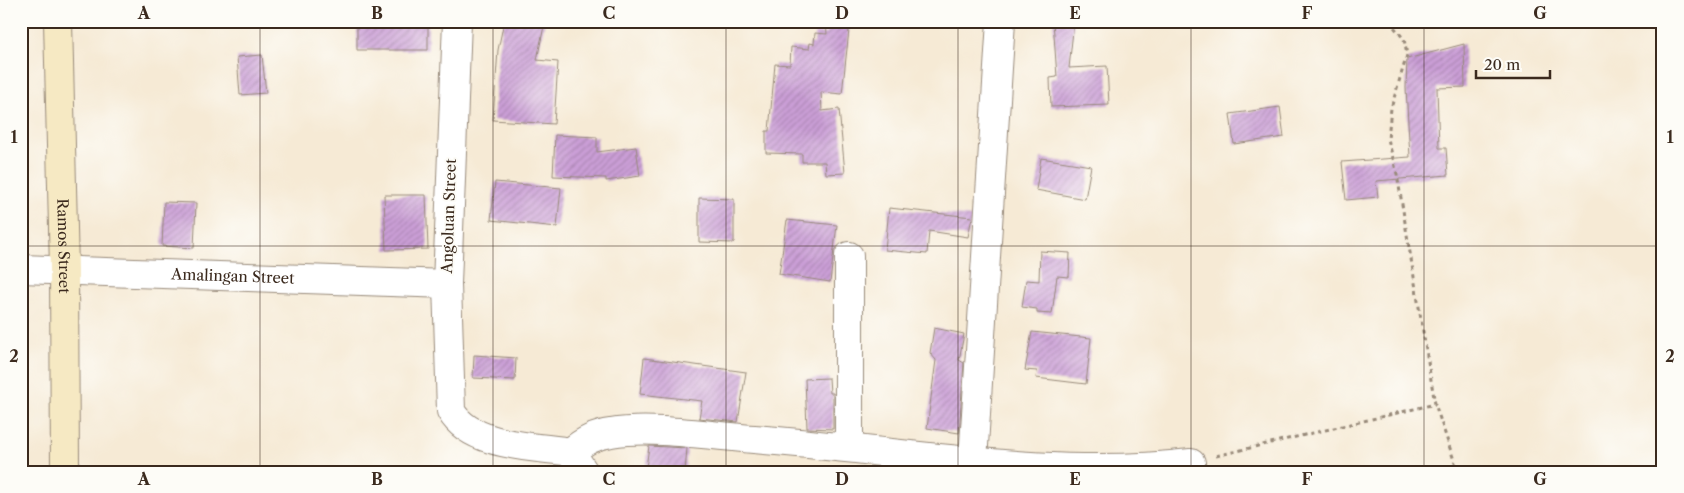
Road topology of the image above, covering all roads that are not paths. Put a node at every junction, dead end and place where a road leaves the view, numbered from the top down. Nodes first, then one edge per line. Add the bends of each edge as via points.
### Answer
1 (58, 21) edge
2 (457, 21) edge
3 (1001, 21) edge
4 (849, 256) dead end
5 (21, 269) edge
6 (64, 269) junction
7 (447, 284) junction
8 (849, 448) junction
9 (973, 461) junction
10 (577, 462) edge
11 (1191, 463) road end
12 (65, 472) edge

1 - 6 main road, Ramos Street
2 - 7 street, Angoluan Street
3 - 9 street
4 - 8 street
5 - 6 street, Amalingan Street
6 - 7 street, Amalingan Street
6 - 12 main road, Ramos Street
7 - 10 street, Angoluan Street via 450,411 456,420 490,440
8 - 9 street
8 - 10 street via 612,432 582,443
9 - 11 street via 1115,469

